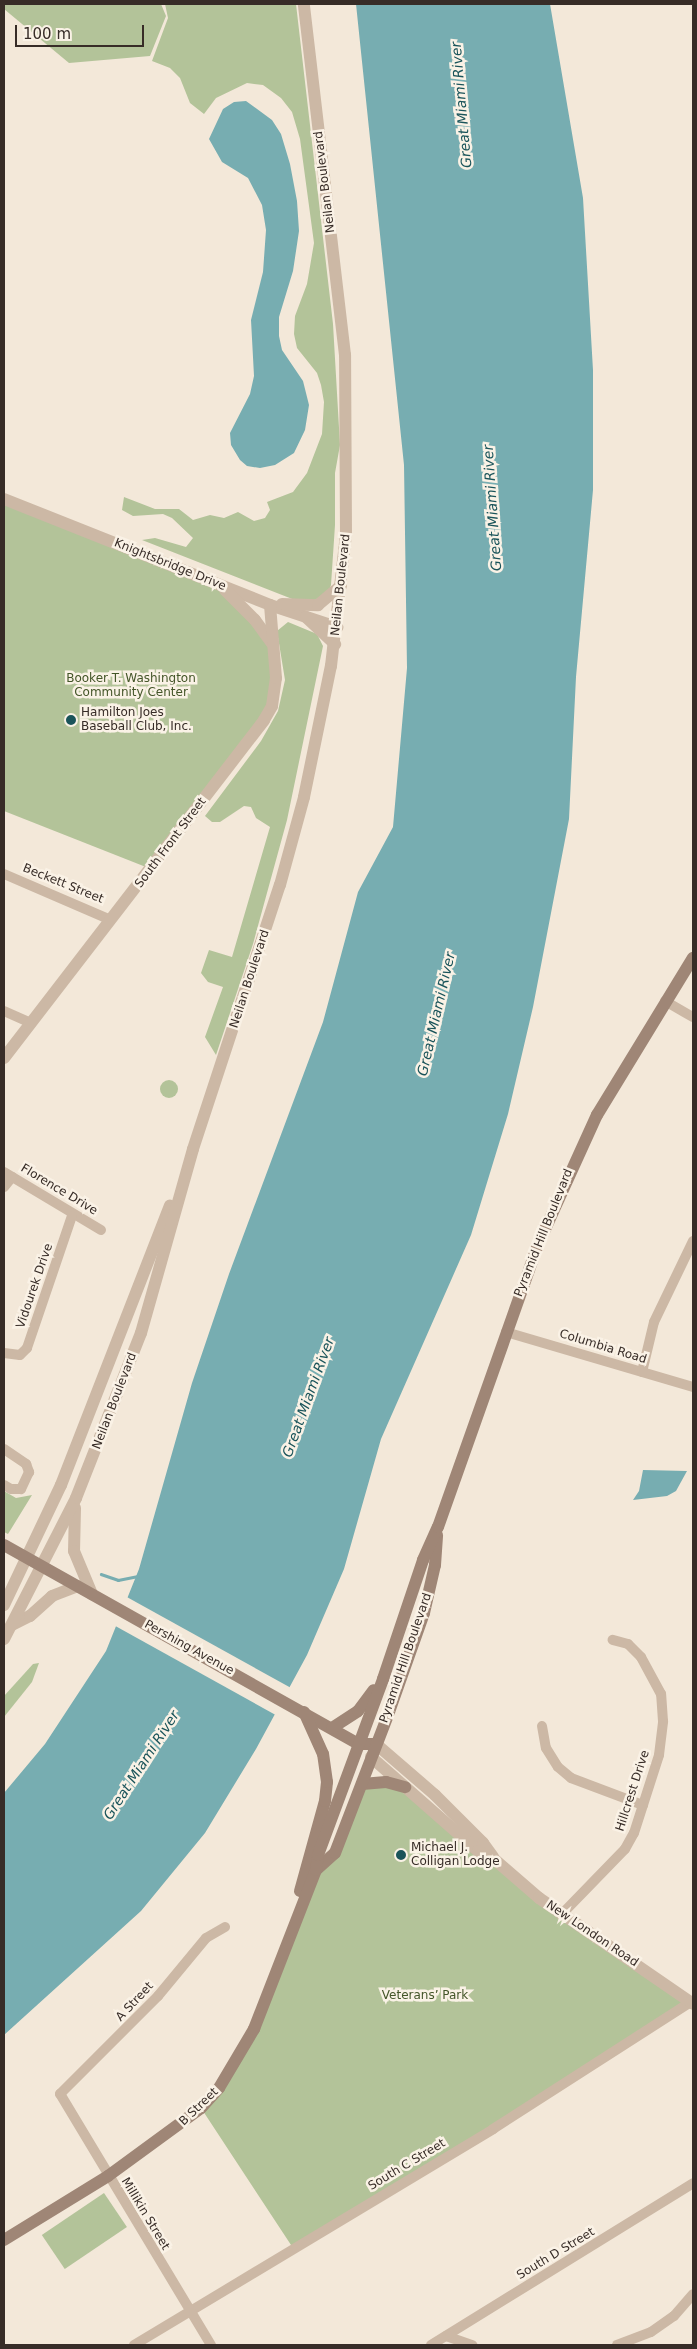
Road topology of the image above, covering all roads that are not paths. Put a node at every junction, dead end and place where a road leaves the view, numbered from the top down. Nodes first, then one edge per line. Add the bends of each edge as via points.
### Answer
1 (304, 4) edge
2 (4, 499) edge
3 (220, 585) junction
4 (341, 586) junction
5 (270, 605) junction
6 (306, 617) junction
7 (337, 627) junction
8 (272, 643) junction
9 (335, 644) junction
10 (4, 874) edge
11 (111, 920) junction
12 (693, 958) edge
13 (665, 1001) junction
14 (4, 1012) edge
15 (693, 1017) edge
16 (31, 1023) junction
17 (4, 1058) edge
18 (193, 1149) junction
19 (8, 1174) edge
20 (4, 1187) edge
21 (72, 1216) junction
22 (102, 1230) dead end
23 (693, 1241) edge
24 (506, 1332) junction
25 (8, 1354) edge
26 (642, 1372) junction
27 (693, 1387) edge
28 (4, 1449) edge
29 (4, 1484) edge
30 (76, 1498) junction
31 (438, 1527) junction
32 (4, 1545) edge
33 (28, 1559) junction
34 (43, 1567) junction
35 (78, 1586) junction
36 (92, 1594) junction
37 (4, 1605) edge
38 (12, 1625) junction
39 (4, 1639) edge
40 (613, 1640) dead end
41 (383, 1679) junction
42 (304, 1712) junction
43 (542, 1726) dead end
44 (332, 1728) junction
45 (359, 1744) junction
46 (376, 1744) junction
47 (371, 1757) junction
48 (362, 1784) junction
49 (405, 1787) junction
50 (643, 1805) junction
51 (494, 1860) junction
52 (316, 1870) junction
53 (298, 1915) junction
54 (561, 1915) junction
55 (225, 1927) dead end
56 (692, 2003) edge
57 (60, 2094) joint
58 (108, 2176) junction
59 (693, 2183) edge
60 (4, 2240) edge
61 (693, 2294) edge
62 (190, 2311) junction
63 (446, 2336) junction
64 (134, 2345) edge
65 (210, 2345) edge
66 (431, 2345) edge
67 (452, 2345) edge
68 (472, 2345) edge
69 (617, 2345) edge

1 - 4 street, Neilan Boulevard via 345,355 348,470
2 - 3 street, Knightsbridge Drive
3 - 5 street, Knightsbridge Drive
3 - 8 street via 255,620
4 - 5 street via 328,599 310,607 290,603
4 - 7 street, Neilan Boulevard
5 - 6 street, Knightsbridge Drive
5 - 8 street, South Front Street
6 - 7 street, Knightsbridge Drive
6 - 9 street via 323,637
7 - 9 street, Neilan Boulevard
8 - 11 street, South Front Street via 275,690 264,720
9 - 18 street, Neilan Boulevard via 312,759 280,885
10 - 11 street, Beckett Street
11 - 16 street, South Front Street
12 - 13 main road, Pyramid Hill Boulevard
13 - 15 street
13 - 24 main road, Pyramid Hill Boulevard via 597,1114 576,1157 537,1247
14 - 16 street
16 - 17 street, South Front Street
18 - 30 street, Neilan Boulevard via 141,1332
18 - 33 street, Neilan Boulevard
19 - 20 street
19 - 21 street, Florence Drive
21 - 22 street, Florence Drive
21 - 25 street, Vidourek Drive via 27,1348 20,1355
23 - 26 street via 654,1322
24 - 26 street, Columbia Road
24 - 31 main road, Pyramid Hill Boulevard
26 - 27 street, Columbia Road
28 - 29 street via 26,1464 29,1472 21,1489 11,1489
30 - 34 street, Neilan Boulevard
30 - 36 street via 73,1543
31 - 41 main road, Pyramid Hill Boulevard via 423,1560
31 - 46 main road, Pyramid Hill Boulevard via 435,1565 424,1613
32 - 33 main road, Pershing Avenue
33 - 34 main road, Pershing Avenue
33 - 37 street, Neilan Boulevard
34 - 35 main road, Pershing Avenue
34 - 38 street, Neilan Boulevard
35 - 36 main road, Pershing Avenue
35 - 38 street via 52,1596 30,1616
36 - 42 main road, Pershing Avenue
38 - 39 street, Neilan Boulevard
40 - 50 street, Hillcrest Drive via 628,1644 641,1657 661,1694 663,1721 659,1755
41 - 44 main road via 358,1711
41 - 45 main road, Pyramid Hill Boulevard
42 - 44 main road, Pershing Avenue
42 - 53 main road via 325,1764 325,1802 298,1897
43 - 50 street via 546,1748 558,1767 571,1778
44 - 45 main road, Pershing Avenue
45 - 46 main road
45 - 47 main road, New London Road
45 - 52 main road, B Street via 318,1855
46 - 47 main road, Pyramid Hill Boulevard
46 - 51 street, New London Road via 435,1795 483,1843
47 - 48 main road, B Street
47 - 49 street, New London Road
48 - 49 main road via 381,1781
48 - 52 main road, B Street via 335,1853
49 - 51 street, New London Road via 478,1851
50 - 54 street, Hillcrest Drive via 625,1848
51 - 54 street, New London Road
52 - 53 main road, B Street
53 - 58 main road, B Street via 254,2029 219,2088 168,2135
54 - 56 street, New London Road
55 - 57 street, A Street via 206,1938 158,1996
56 - 62 street, South C Street via 493,2129
57 - 58 street, Millikin Street
58 - 60 main road, B Street
58 - 62 street, Millikin Street
59 - 63 street, South D Street
61 - 69 street via 674,2316 651,2332
62 - 64 street, South C Street
62 - 65 street, Millikin Street
63 - 66 street, South D Street
63 - 67 street
63 - 68 street

